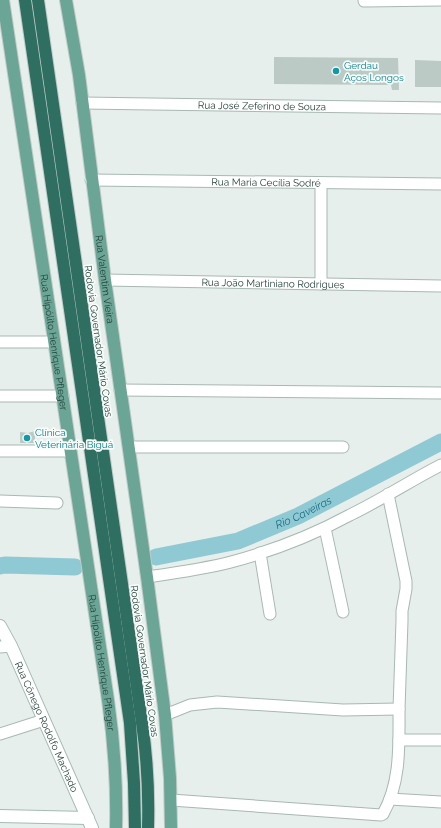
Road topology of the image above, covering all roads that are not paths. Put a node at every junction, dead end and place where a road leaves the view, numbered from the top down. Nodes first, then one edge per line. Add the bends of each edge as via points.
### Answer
1 (3, 0) edge
2 (38, 0) edge
3 (66, 0) edge
4 (441, 0) edge
5 (25, 1) edge
6 (364, 1) dead end
7 (3, 17) edge
8 (82, 103) junction
9 (441, 108) edge
10 (91, 180) junction
11 (321, 183) junction
12 (441, 184) edge
13 (104, 280) junction
14 (321, 284) junction
15 (441, 286) edge
16 (0, 342) edge
17 (54, 342) junction
18 (120, 390) junction
19 (441, 393) edge
20 (0, 396) edge
21 (62, 396) junction
22 (129, 447) junction
23 (343, 447) dead end
24 (0, 451) edge
25 (71, 451) junction
26 (441, 465) edge
27 (388, 494) junction
28 (0, 501) edge
29 (57, 503) dead end
30 (325, 528) junction
31 (260, 553) junction
32 (147, 577) junction
33 (342, 612) dead end
34 (270, 614) dead end
35 (0, 626) edge
36 (6, 646) edge
37 (399, 709) junction
38 (166, 715) junction
39 (44, 720) junction
40 (0, 734) edge
41 (399, 740) junction
42 (441, 740) edge
43 (390, 799) junction
44 (171, 800) junction
45 (441, 802) edge
46 (0, 816) edge
47 (90, 823) edge
48 (116, 828) edge
49 (135, 828) edge
50 (148, 828) edge
51 (171, 828) edge

1 - 7 main road, Rua Hipólito Henrique Pfleger
2 - 50 highway, Rodovia Governador Mário Covas via 146,748
3 - 8 main road, Rua Valentim Vieira
4 - 6 street
5 - 49 highway via 130,723
7 - 17 main road, Rua Hipólito Henrique Pfleger
8 - 9 street, Rua José Zeferino de Souza
8 - 10 main road, Rua Valentim Vieira
10 - 11 street, Rua Maria Cecília Sodré
10 - 13 main road, Rua Valentim Vieira
11 - 12 street, Rua Maria Cecília Sodré
11 - 14 street
13 - 14 street, Rua João Martiniano Rodrigues
13 - 18 main road, Rua Valentim Vieira
14 - 15 street, Rua João Martiniano Rodrigues
16 - 17 street
17 - 21 main road, Rua Hipólito Henrique Pfleger
18 - 19 street
18 - 22 main road, Rua Valentim Vieira
20 - 21 street
21 - 25 main road, Rua Hipólito Henrique Pfleger
22 - 23 street
22 - 32 main road, Rua Valentim Vieira
24 - 25 street
25 - 48 main road, Rua Hipólito Henrique Pfleger via 111,723 116,782
26 - 27 street
27 - 30 street
27 - 37 street via 406,581 402,611
28 - 29 street
30 - 31 street
30 - 33 street
31 - 32 street via 214,566
31 - 34 street
32 - 38 main road, Rua Valentim Vieira
35 - 36 main road, Rua Cônego Rodolfo Machado
36 - 39 main road, Rua Cônego Rodolfo Machado
37 - 38 street via 343,710 207,702 182,707
37 - 41 street
38 - 44 main road, Rua Valentim Vieira
39 - 40 street
39 - 47 main road, Rua Cônego Rodolfo Machado
41 - 42 street
41 - 43 street via 397,768
43 - 44 street via 381,815
43 - 45 street
44 - 51 main road, Rua Valentim Vieira
46 - 47 main road

